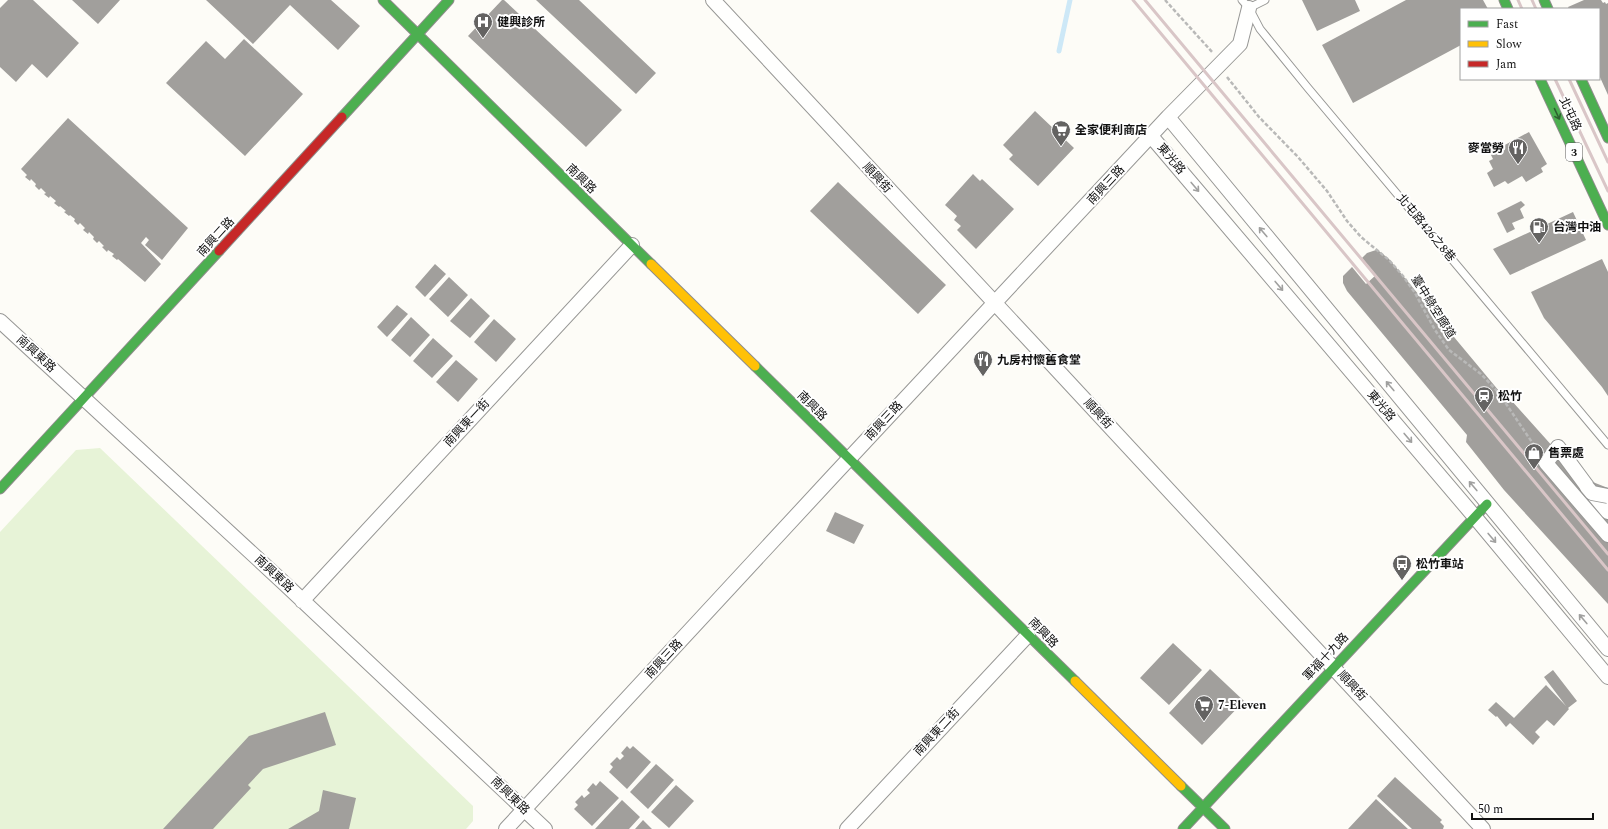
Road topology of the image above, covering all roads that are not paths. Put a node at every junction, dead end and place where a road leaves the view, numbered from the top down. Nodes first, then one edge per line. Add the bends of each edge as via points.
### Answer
1 (383, 0) edge
2 (448, 0) edge
3 (713, 0) edge
4 (1265, 0) edge
5 (1246, 4) edge
6 (417, 35) junction
7 (1540, 80) edge
8 (1580, 80) edge
9 (1168, 118) junction
10 (1151, 136) junction
11 (1608, 138) edge
12 (1608, 225) edge
13 (632, 245) junction
14 (994, 304) junction
15 (0, 321) edge
16 (84, 399) junction
17 (1608, 445) edge
18 (849, 459) junction
19 (0, 489) edge
20 (1589, 490) junction
21 (1608, 496) edge
22 (1487, 504) junction
23 (1608, 512) edge
24 (1474, 516) junction
25 (1608, 534) edge
26 (302, 601) junction
27 (1028, 635) junction
28 (1608, 649) edge
29 (1334, 666) junction
30 (1608, 677) edge
31 (1203, 807) junction
32 (524, 809) junction
33 (506, 829) edge
34 (545, 829) edge
35 (847, 829) edge
36 (1183, 829) edge
37 (1225, 829) edge
38 (1483, 829) edge

1 - 6 street, 南興路
2 - 6 street, 南興二路
3 - 14 street, 順興街
4 - 5 lane
5 - 9 street, 南興三路 via 1240,44
5 - 17 lane, 北屯路426之8巷 via 1260,29
6 - 13 street, 南興路
6 - 16 street, 南興二路
7 -> 12 street, 北屯路 / 3
8 - 11 street, 北屯路
9 - 10 street, 南興三路
22 -> 9 street, 東光路
10 - 14 street, 南興三路
10 -> 24 street, 東光路
13 - 18 street, 南興路
13 - 26 street, 南興東一街
14 - 18 street, 南興三路
14 - 29 street, 順興街
15 - 16 street, 南興東路
16 - 19 street, 南興二路
16 - 26 street, 南興東路
18 - 27 street, 南興路
18 - 32 street, 南興三路
20 - 21 street, bridge
20 - 23 street
20 - 25 street via 1558,447 1546,463
22 - 24 street, 軍福十九路
28 -> 22 street, 東光路
24 - 29 street, 軍福十九路
24 -> 30 street, 東光路
26 - 32 street, 南興東路
27 - 31 street, 南興路
27 - 35 street, 南興東二街
29 - 31 street, 軍福十九路
29 - 38 street, 順興街
31 - 36 street, 軍福十九路
31 - 37 street, 南興路
32 - 33 street, 南興三路
32 - 34 street, 南興東路

